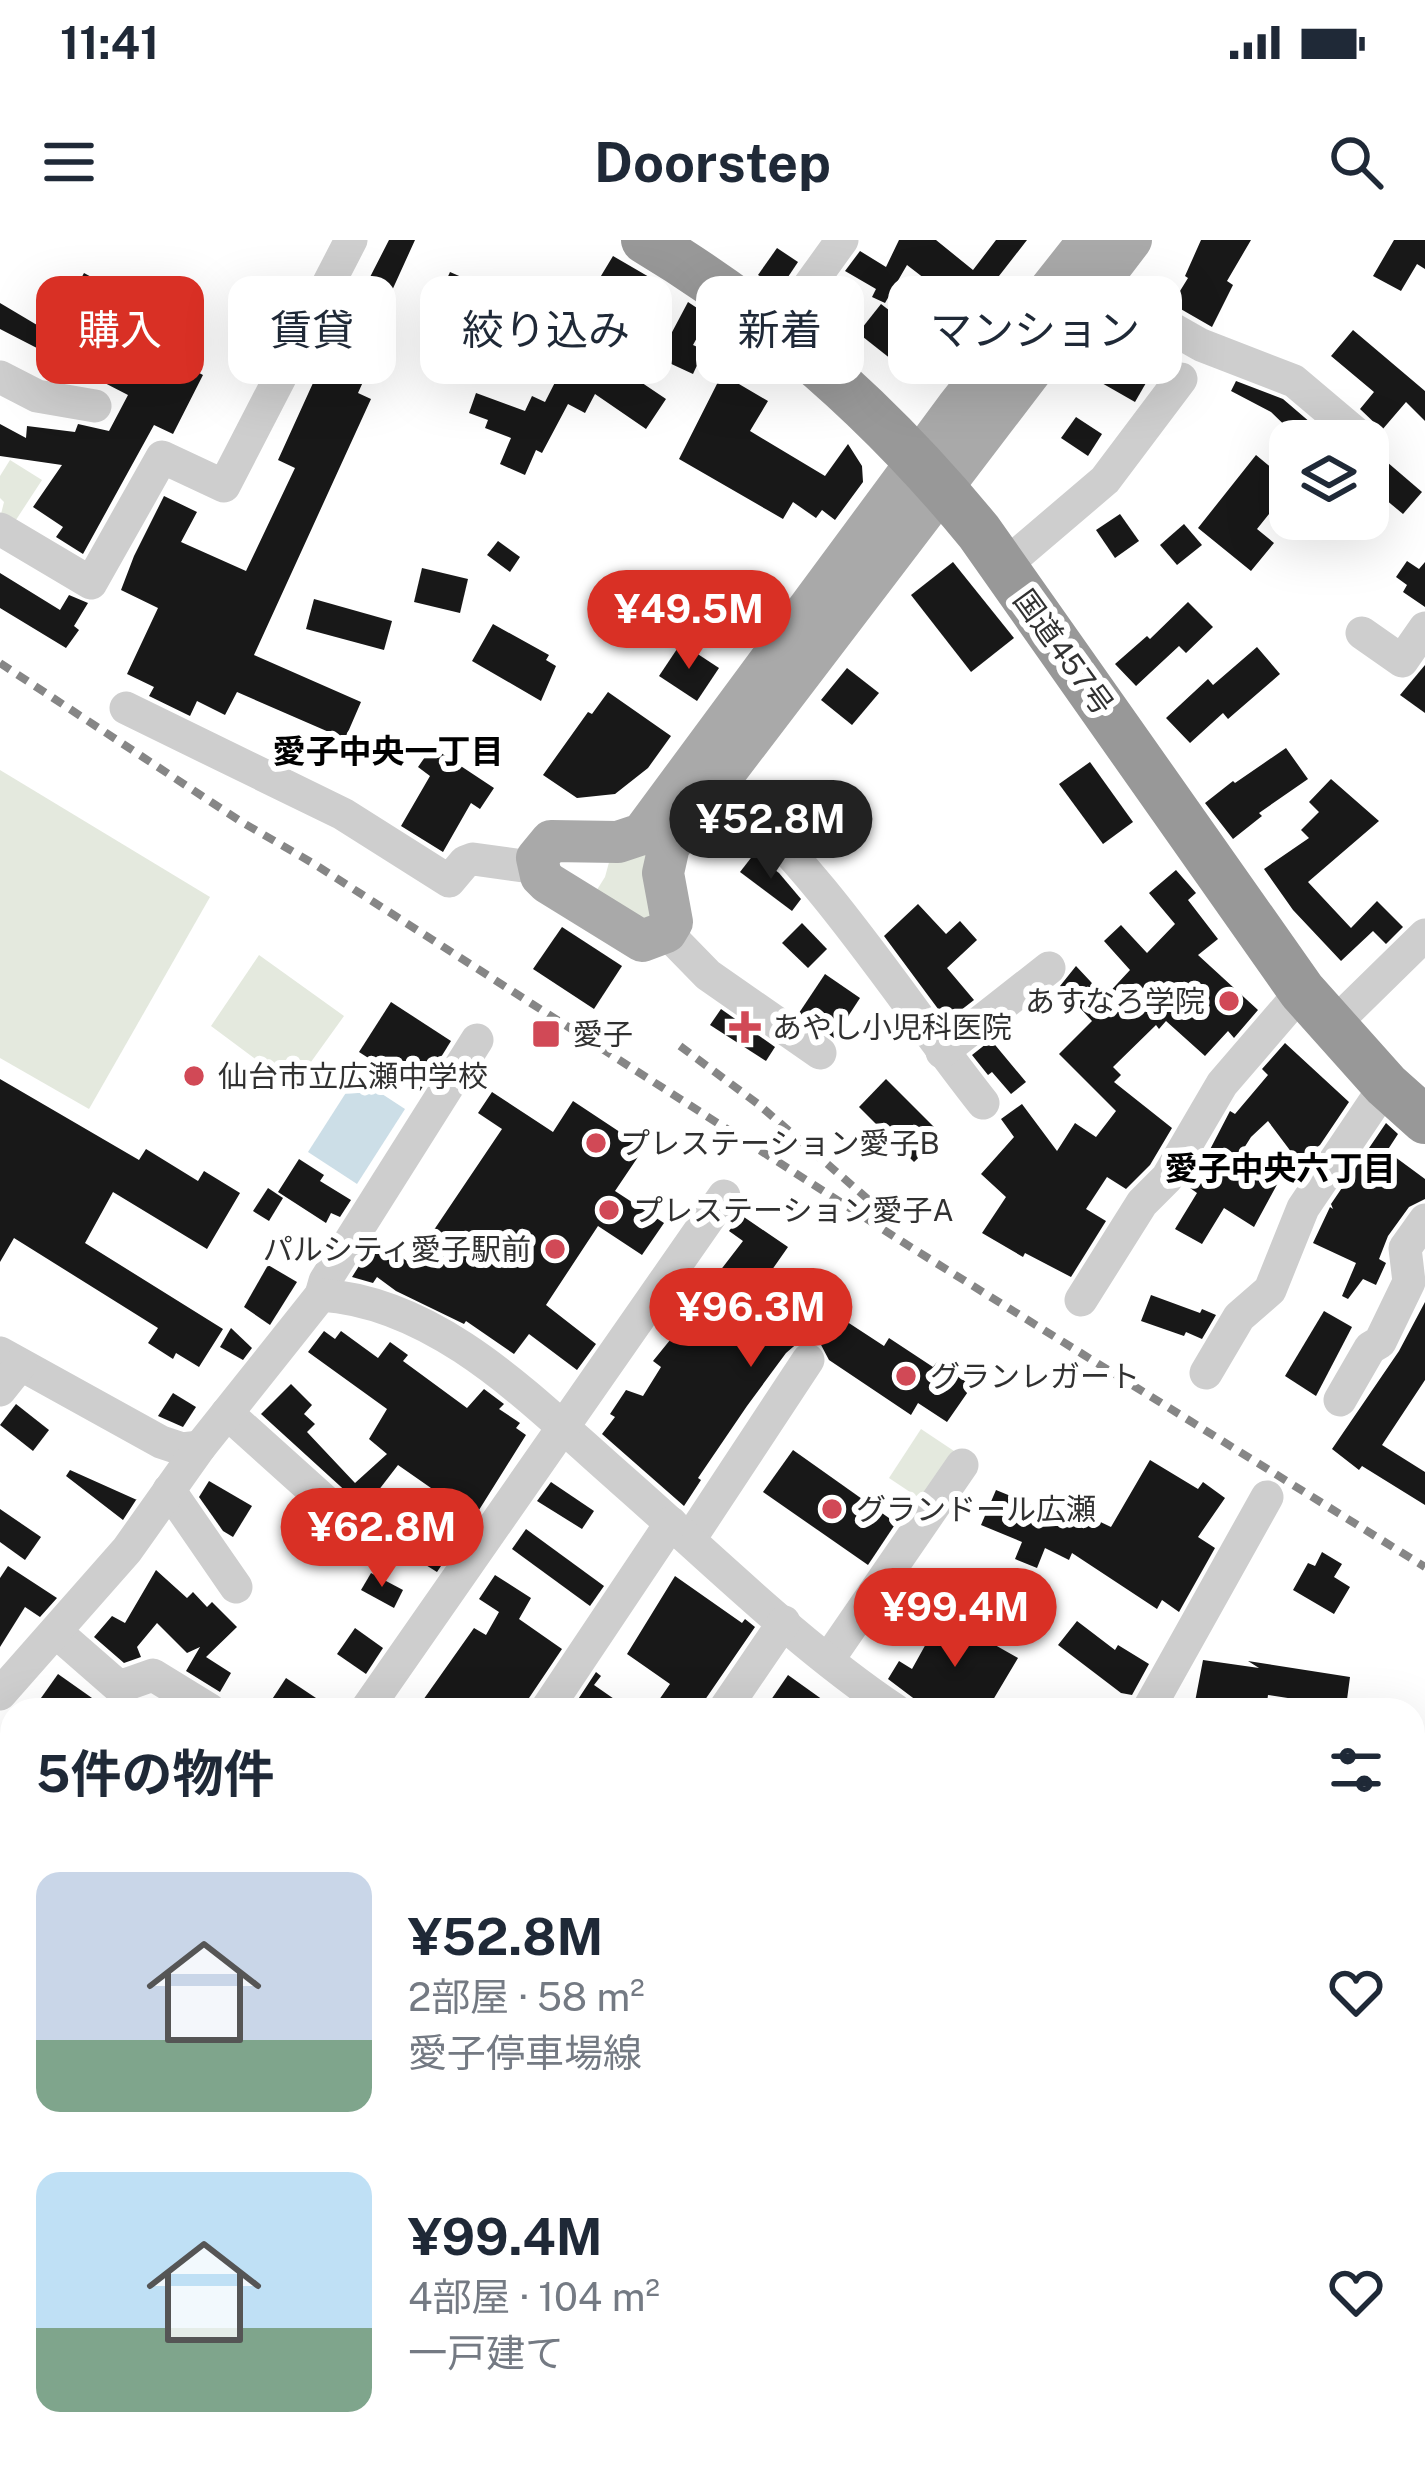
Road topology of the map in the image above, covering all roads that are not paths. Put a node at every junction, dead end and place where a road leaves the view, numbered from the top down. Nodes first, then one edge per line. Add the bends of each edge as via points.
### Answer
1 (351, 240) edge
2 (645, 240) edge
3 (842, 240) edge
4 (1089, 240) edge
5 (1131, 240) edge
6 (699, 276) edge
7 (816, 276) edge
8 (1104, 276) edge
9 (1182, 334) edge
10 (0, 377) edge
11 (836, 384) edge
12 (1010, 384) edge
13 (1178, 384) edge
14 (95, 406) dead end
15 (1340, 420) edge
16 (930, 474) junction
17 (0, 529) edge
18 (1003, 567) junction
19 (1425, 628) edge
20 (1362, 633) dead end
21 (126, 709) dead end
22 (718, 782) junction
23 (538, 868) junction
24 (666, 932) junction
25 (1425, 935) edge
26 (1049, 968) dead end
27 (1317, 1009) junction
28 (477, 1040) dead end
29 (942, 1052) junction
30 (820, 1053) dead end
31 (1386, 1085) junction
32 (983, 1103) dead end
33 (1425, 1120) edge
34 (724, 1196) dead end
35 (1425, 1220) edge
36 (321, 1295) junction
37 (1081, 1300) dead end
38 (808, 1360) dead end
39 (7, 1369) edge
40 (1206, 1373) dead end
41 (1340, 1400) dead end
42 (227, 1413) junction
43 (562, 1427) junction
44 (200, 1447) junction
45 (962, 1465) dead end
46 (169, 1490) junction
47 (1267, 1497) dead end
48 (336, 1511) dead end
49 (681, 1531) junction
50 (236, 1587) dead end
51 (784, 1622) junction
52 (56, 1632) junction
53 (828, 1660) junction
54 (7, 1672) edge
55 (190, 1698) edge
56 (374, 1698) edge
57 (555, 1698) edge
58 (732, 1698) edge
59 (879, 1698) edge
60 (1155, 1698) edge

1 - 17 street via 224,486 162,457 91,584
2 - 6 highway, 国道457号
3 - 7 street
4 - 16 main road
5 - 8 main road
9 - 15 street via 1294,381
10 - 14 street via 38,396
11 - 16 highway, 国道457号
12 - 16 main road
13 - 18 street via 1105,480
16 - 18 highway, 国道457号
16 - 22 main road
16 - 23 main road via 642,834 618,842 551,841
18 - 27 highway, 国道457号
19 - 20 street via 1402,661
21 - 23 street via 344,814 449,881 473,859
22 - 24 main road via 664,859 672,909
22 - 29 street via 811,873
23 - 24 main road via 548,883 642,941
24 - 30 street via 708,975
25 - 27 street
26 - 29 street
27 - 31 highway, 国道457号
27 - 37 street via 1222,1084
28 - 36 street
29 - 32 street
31 - 33 highway, 国道457号
31 - 40 street via 1303,1208 1270,1290 1239,1317
34 - 43 street
35 - 41 street via 1405,1248 1409,1282
36 - 42 street
36 - 43 street via 416,1320
38 - 49 street
39 - 44 street via 161,1442
42 - 44 street
42 - 48 street
43 - 49 street
43 - 56 street
44 - 46 street
45 - 53 street
46 - 50 street
46 - 52 street
47 - 60 street
49 - 51 street
49 - 57 street
51 - 53 street
51 - 58 street
52 - 54 street
52 - 55 street via 119,1687 153,1675
53 - 59 street

